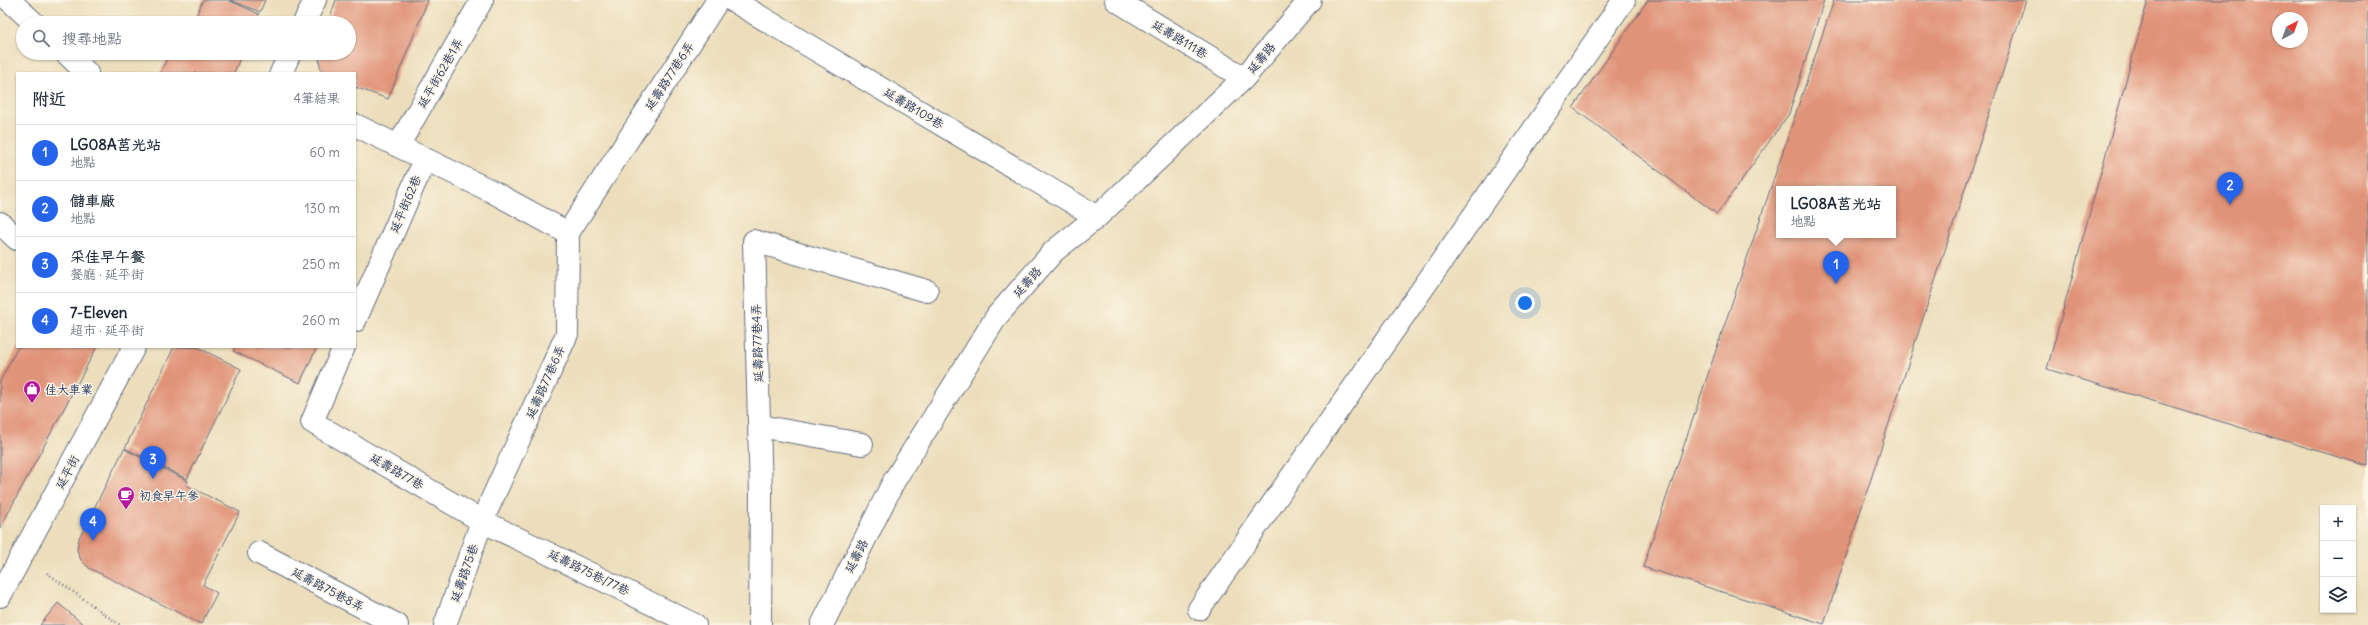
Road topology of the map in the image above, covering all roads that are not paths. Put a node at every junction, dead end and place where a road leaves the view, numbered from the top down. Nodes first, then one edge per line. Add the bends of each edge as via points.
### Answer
1 (9, 0) edge
2 (315, 0) edge
3 (482, 0) edge
4 (718, 0) edge
5 (732, 0) edge
6 (1116, 0) edge
7 (1310, 0) edge
8 (1624, 0) edge
9 (26, 16) edge
10 (307, 16) edge
11 (73, 60) edge
12 (287, 60) edge
13 (86, 72) edge
14 (281, 72) edge
15 (1244, 78) junction
16 (356, 125) edge
17 (398, 146) junction
18 (425, 159) junction
19 (1096, 217) junction
20 (0, 224) edge
21 (568, 234) junction
22 (16, 238) edge
23 (927, 291) dead end
24 (356, 319) edge
25 (133, 348) edge
26 (344, 348) edge
27 (759, 426) junction
28 (862, 444) dead end
29 (482, 521) junction
30 (260, 552) dead end
31 (3, 584) edge
32 (1199, 609) dead end
33 (397, 625) edge
34 (445, 625) edge
35 (695, 625) edge
36 (760, 625) edge
37 (822, 625) edge

1 - 9 street
2 - 10 street
3 - 17 street, 延平街62巷1弄
4 - 21 street, 延壽路77巷6弄
5 - 19 street, 延壽路109巷
6 - 15 street, 延壽路111巷
7 - 15 street, 延壽路
8 - 32 street
11 - 13 street
12 - 14 street
15 - 19 street, 延壽路
16 - 17 street
17 - 18 street
18 - 21 street via 494,192
18 - 24 street, 延平街62巷
19 - 37 street, 延壽路 via 1054,252 997,316 894,481
20 - 22 street
21 - 29 street, 延壽路77巷6弄 via 567,334
23 - 27 street, 延壽路77巷4弄 via 754,241
25 - 31 street, 延平街 via 22,555
26 - 29 street, 延壽路77巷 via 312,422
27 - 28 street
27 - 36 street, 延壽路77巷4弄
29 - 34 street, 延壽路75巷
29 - 35 street, 延壽路75巷/77巷
30 - 33 street, 延壽路75巷8弄

